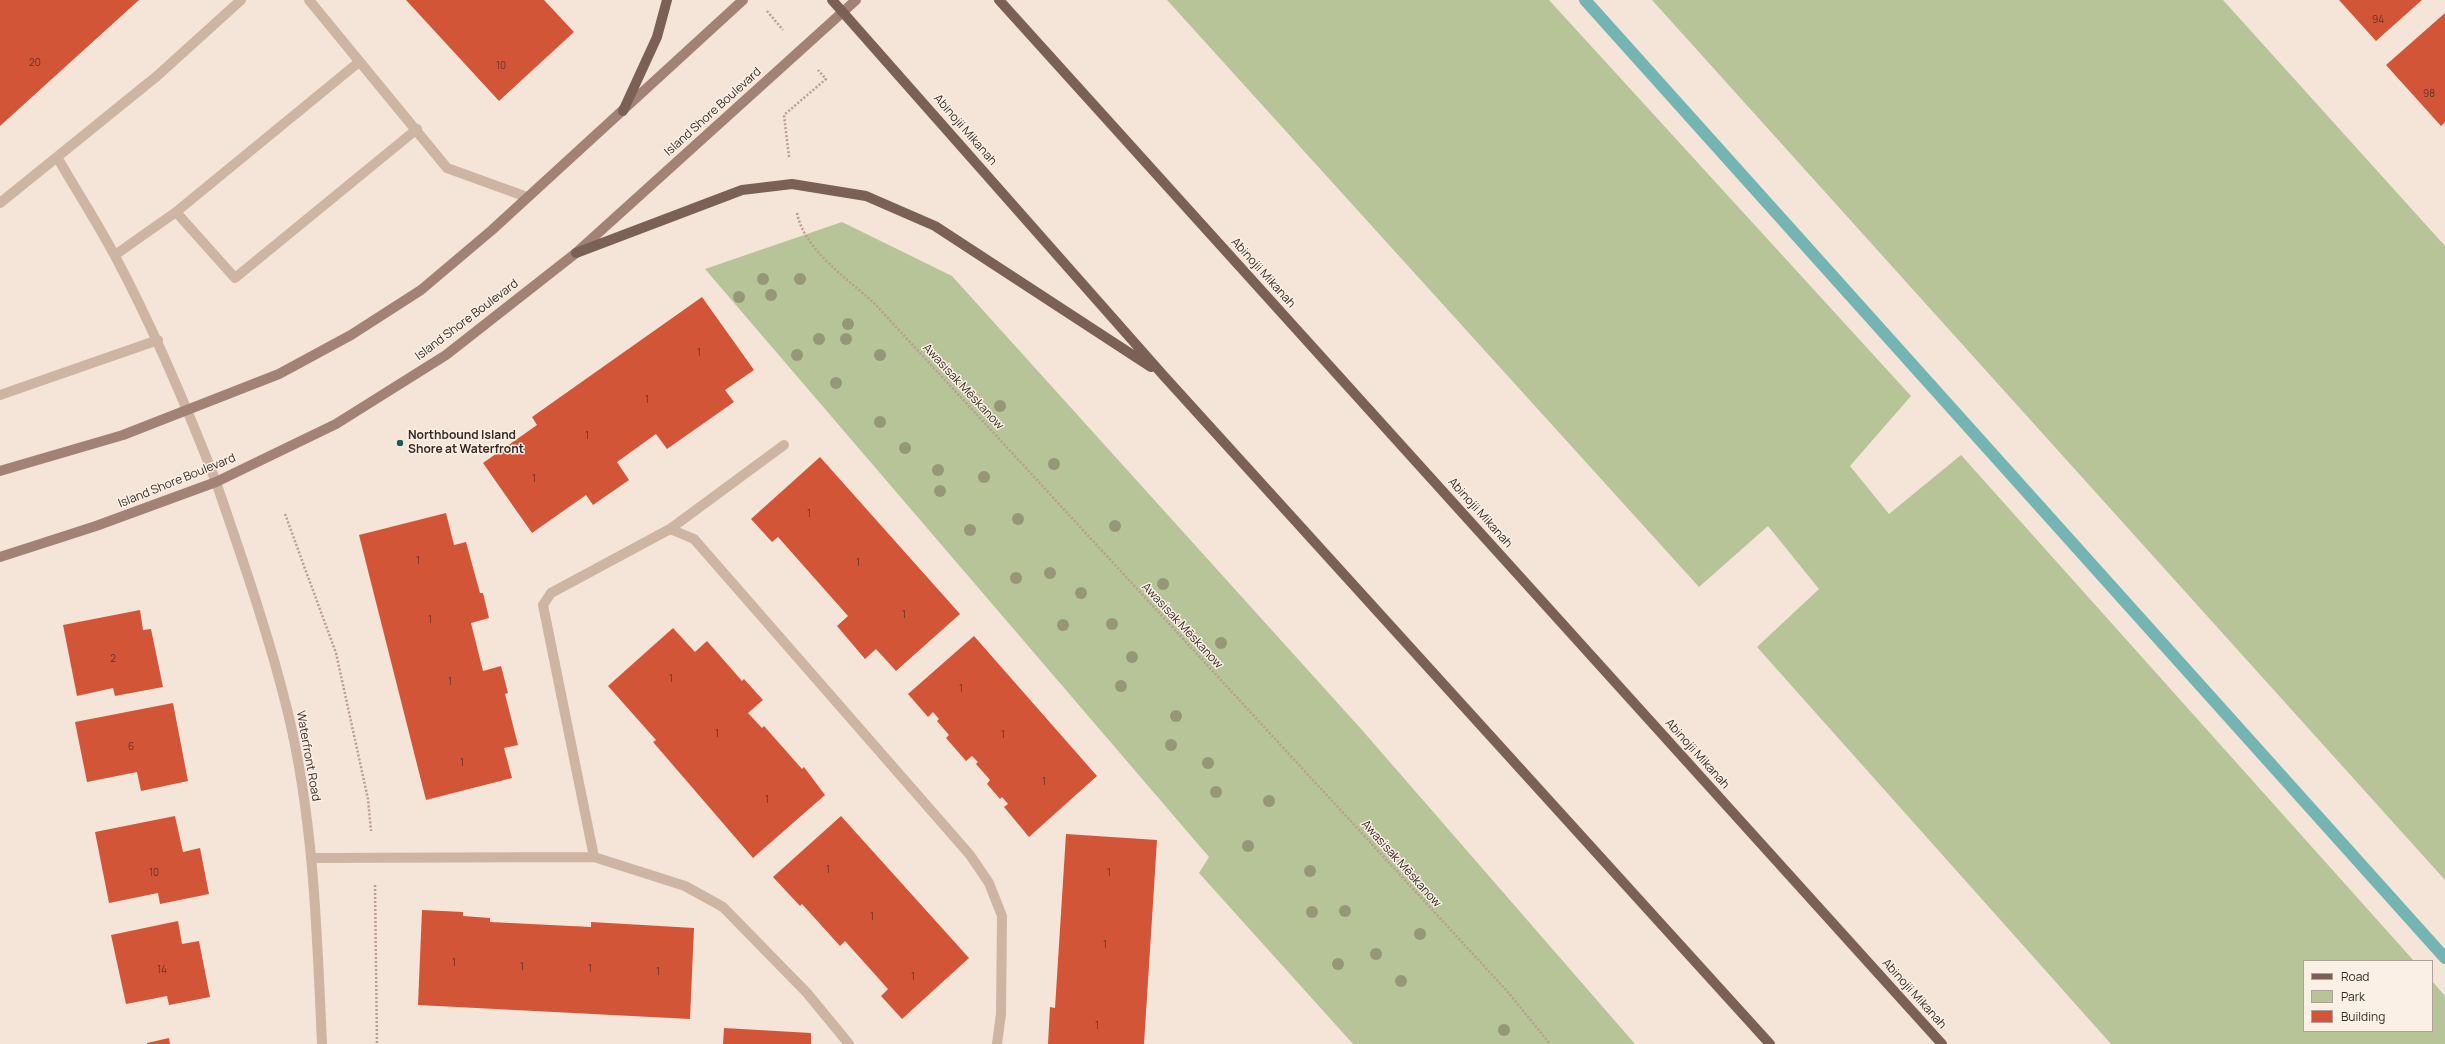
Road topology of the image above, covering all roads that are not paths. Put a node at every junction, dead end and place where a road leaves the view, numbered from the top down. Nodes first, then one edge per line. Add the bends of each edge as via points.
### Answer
1 (241, 0) edge
2 (309, 0) edge
3 (667, 0) edge
4 (743, 0) edge
5 (832, 0) edge
6 (856, 0) edge
7 (999, 0) edge
8 (843, 12) junction
9 (359, 62) junction
10 (623, 111) junction
11 (417, 129) junction
12 (57, 157) junction
13 (527, 197) junction
14 (0, 203) edge
15 (176, 212) junction
16 (576, 253) junction
17 (115, 255) junction
18 (158, 340) junction
19 (1163, 375) junction
20 (0, 395) edge
21 (188, 410) junction
22 (784, 445) dead end
23 (0, 471) edge
24 (216, 482) junction
25 (670, 529) junction
26 (0, 557) edge
27 (594, 857) junction
28 (311, 858) junction
29 (322, 1044) edge
30 (849, 1044) edge
31 (997, 1044) edge
32 (1770, 1044) edge
33 (1942, 1044) edge

1 - 12 street via 157,76
2 - 9 street
3 - 10 main road via 657,37
4 - 10 street
5 - 8 main road, Abinojii Mikanah
6 - 8 street, Island Shore Boulevard
7 - 33 main road, Abinojii Mikanah
8 - 16 street, Island Shore Boulevard
8 - 19 main road, Abinojii Mikanah
9 - 11 street
9 - 15 street
10 - 13 street
11 - 13 street via 447,168
11 - 15 street via 235,278
12 - 14 street
12 - 17 street, Waterfront Road
13 - 21 street via 421,290 351,335 279,374
15 - 17 street
16 - 19 main road via 742,190 792,184 866,196 935,226
16 - 24 street, Island Shore Boulevard via 446,355 336,424
17 - 18 street, Waterfront Road
18 - 20 street
18 - 21 street, Waterfront Road via 170,375
19 - 32 main road, Abinojii Mikanah
21 - 23 street via 123,435
21 - 24 street, Waterfront Road
22 - 25 street
24 - 26 street, Island Shore Boulevard via 96,526
24 - 28 street, Waterfront Road via 268,642 288,714
25 - 27 street via 551,593 543,605
25 - 31 street via 694,539 970,855 989,883 1002,916 1002,1014
27 - 28 street
27 - 30 street via 685,886 723,907 807,993
28 - 29 street, Waterfront Road

